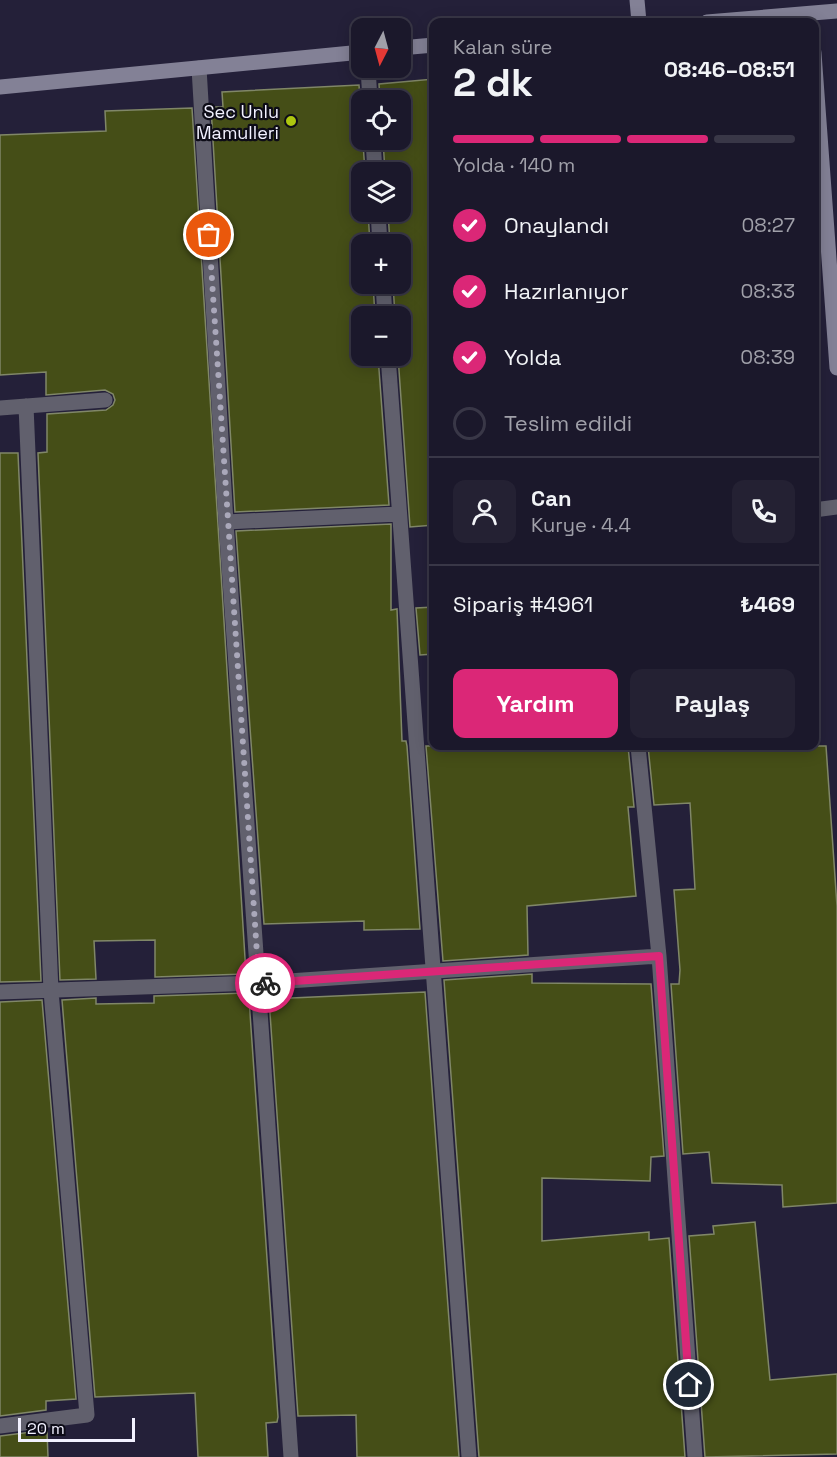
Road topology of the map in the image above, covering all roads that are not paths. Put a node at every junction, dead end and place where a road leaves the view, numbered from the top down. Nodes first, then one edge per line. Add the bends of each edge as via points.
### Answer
1 (637, 0) edge
2 (837, 11) edge
3 (639, 18) edge
4 (812, 18) edge
5 (429, 45) edge
6 (411, 47) edge
7 (351, 53) edge
8 (199, 68) junction
9 (0, 87) edge
10 (819, 121) edge
11 (389, 366) edge
12 (837, 368) edge
13 (105, 400) dead end
14 (26, 406) junction
15 (0, 408) edge
16 (837, 507) edge
17 (819, 509) edge
18 (399, 514) junction
19 (226, 522) junction
20 (638, 750) edge
21 (659, 956) junction
22 (432, 974) junction
23 (259, 984) junction
24 (51, 991) junction
25 (0, 992) edge
26 (0, 1426) edge
27 (291, 1457) edge
28 (469, 1457) edge
29 (694, 1457) edge

1 - 3 street
2 - 4 street
5 - 6 street
7 - 8 street
8 - 9 street
8 - 19 street
10 - 12 street
11 - 18 street
13 - 14 street
14 - 15 street
14 - 24 street
16 - 17 street
18 - 19 street
18 - 22 street
19 - 23 street
20 - 21 street
21 - 22 street
21 - 29 street
22 - 23 street
22 - 28 street
23 - 24 street
23 - 27 street
24 - 25 street
24 - 26 street via 87,1415

